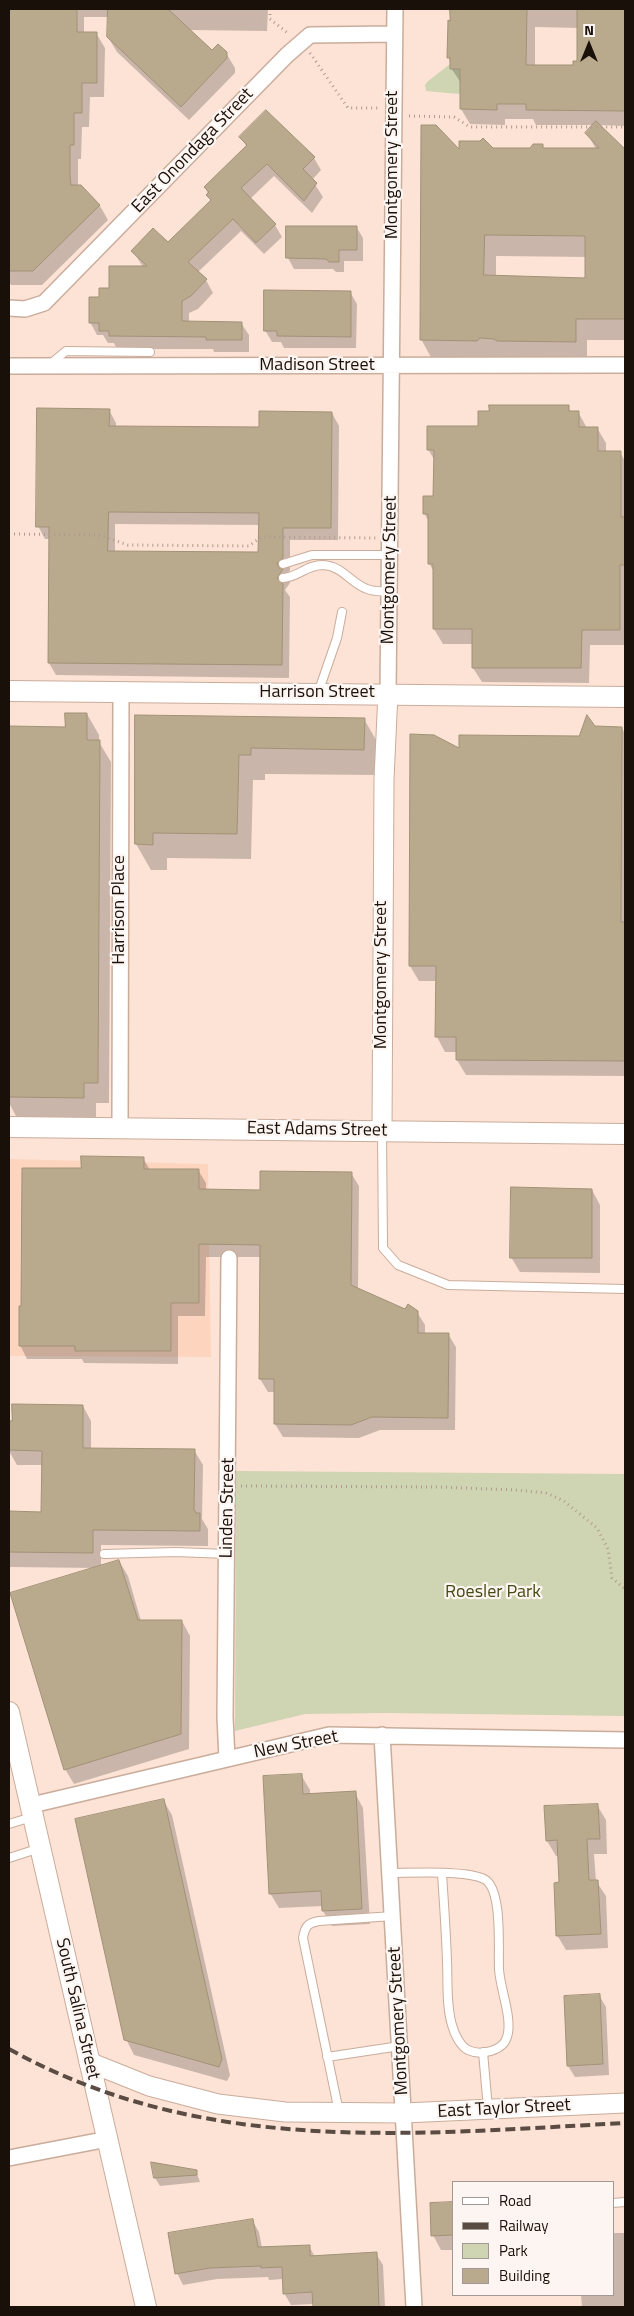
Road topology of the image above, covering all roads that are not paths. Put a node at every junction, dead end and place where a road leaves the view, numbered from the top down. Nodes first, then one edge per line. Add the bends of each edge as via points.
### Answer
1 (395, 9) edge
2 (394, 34) junction
3 (9, 308) edge
4 (150, 352) dead end
5 (392, 365) junction
6 (625, 365) edge
7 (9, 366) edge
8 (47, 366) junction
9 (391, 555) junction
10 (283, 564) dead end
11 (283, 578) dead end
12 (391, 592) junction
13 (342, 612) dead end
14 (9, 691) edge
15 (121, 692) junction
16 (318, 693) junction
17 (388, 693) junction
18 (625, 697) edge
19 (9, 1127) edge
20 (120, 1128) junction
21 (382, 1131) junction
22 (625, 1134) edge
23 (229, 1258) dead end
24 (625, 1289) edge
25 (104, 1554) dead end
26 (227, 1554) junction
27 (9, 1712) edge
28 (382, 1735) junction
29 (625, 1740) edge
30 (14, 1753) edge
31 (227, 1759) junction
32 (33, 1811) junction
33 (9, 1824) edge
34 (41, 1848) junction
35 (9, 1858) edge
36 (390, 1873) junction
37 (442, 1874) junction
38 (393, 1916) junction
39 (400, 2046) junction
40 (483, 2052) junction
41 (328, 2056) junction
42 (89, 2062) junction
43 (625, 2103) edge
44 (488, 2109) junction
45 (339, 2113) junction
46 (404, 2113) junction
47 (108, 2139) junction
48 (9, 2158) edge
49 (146, 2307) edge
50 (414, 2307) edge

1 - 2 street, Montgomery Street
2 - 3 street, East Onondaga Street via 310,36 300,43 44,303 25,309
2 - 5 street, Montgomery Street
4 - 8 lane via 66,351
5 - 6 street, Madison Street
5 - 8 street, Madison Street
5 - 9 street, Montgomery Street
7 - 8 street, Madison Street
9 - 10 lane via 312,555
9 - 12 street, Montgomery Street
11 - 12 lane via 291,578 311,566 325,565 341,570 368,590
12 - 17 street, Montgomery Street
13 - 16 lane via 337,638
14 - 15 main road, Harrison Street
15 - 16 main road, Harrison Street
15 - 20 street, Harrison Place
16 - 17 main road, Harrison Street
17 - 18 main road, Harrison Street
17 - 21 street, Montgomery Street via 384,779
19 - 20 main road, East Adams Street
20 - 21 main road, East Adams Street
21 - 22 main road, East Adams Street
21 - 24 lane via 383,1248 398,1265 448,1285
23 - 26 street, Linden Street
25 - 26 lane
26 - 31 street, Linden Street
27 - 30 main road, South Salina Street
28 - 29 street, New Street
28 - 31 street, New Street via 328,1735
28 - 36 street, Montgomery Street
30 - 32 main road, South Salina Street
31 - 32 street, New Street
32 - 33 lane
32 - 34 main road, South Salina Street
34 - 35 lane
34 - 42 main road, South Salina Street
36 - 37 lane
36 - 38 street, Montgomery Street
37 - 40 lane via 452,2025 468,2050
37 - 40 lane via 485,1879 492,1886 496,1898 499,1972 508,2025 503,2044
38 - 39 street, Montgomery Street
38 - 41 lane via 320,1921 305,1928 303,1938
39 - 41 lane
39 - 46 street, Montgomery Street
40 - 44 lane
41 - 45 lane
42 - 45 street, East Taylor Street via 149,2086 218,2104 285,2112
42 - 47 main road, South Salina Street
43 - 44 street, East Taylor Street
44 - 46 street, East Taylor Street
45 - 46 street, East Taylor Street
46 - 50 street, Montgomery Street
47 - 48 street
47 - 49 main road, South Salina Street

